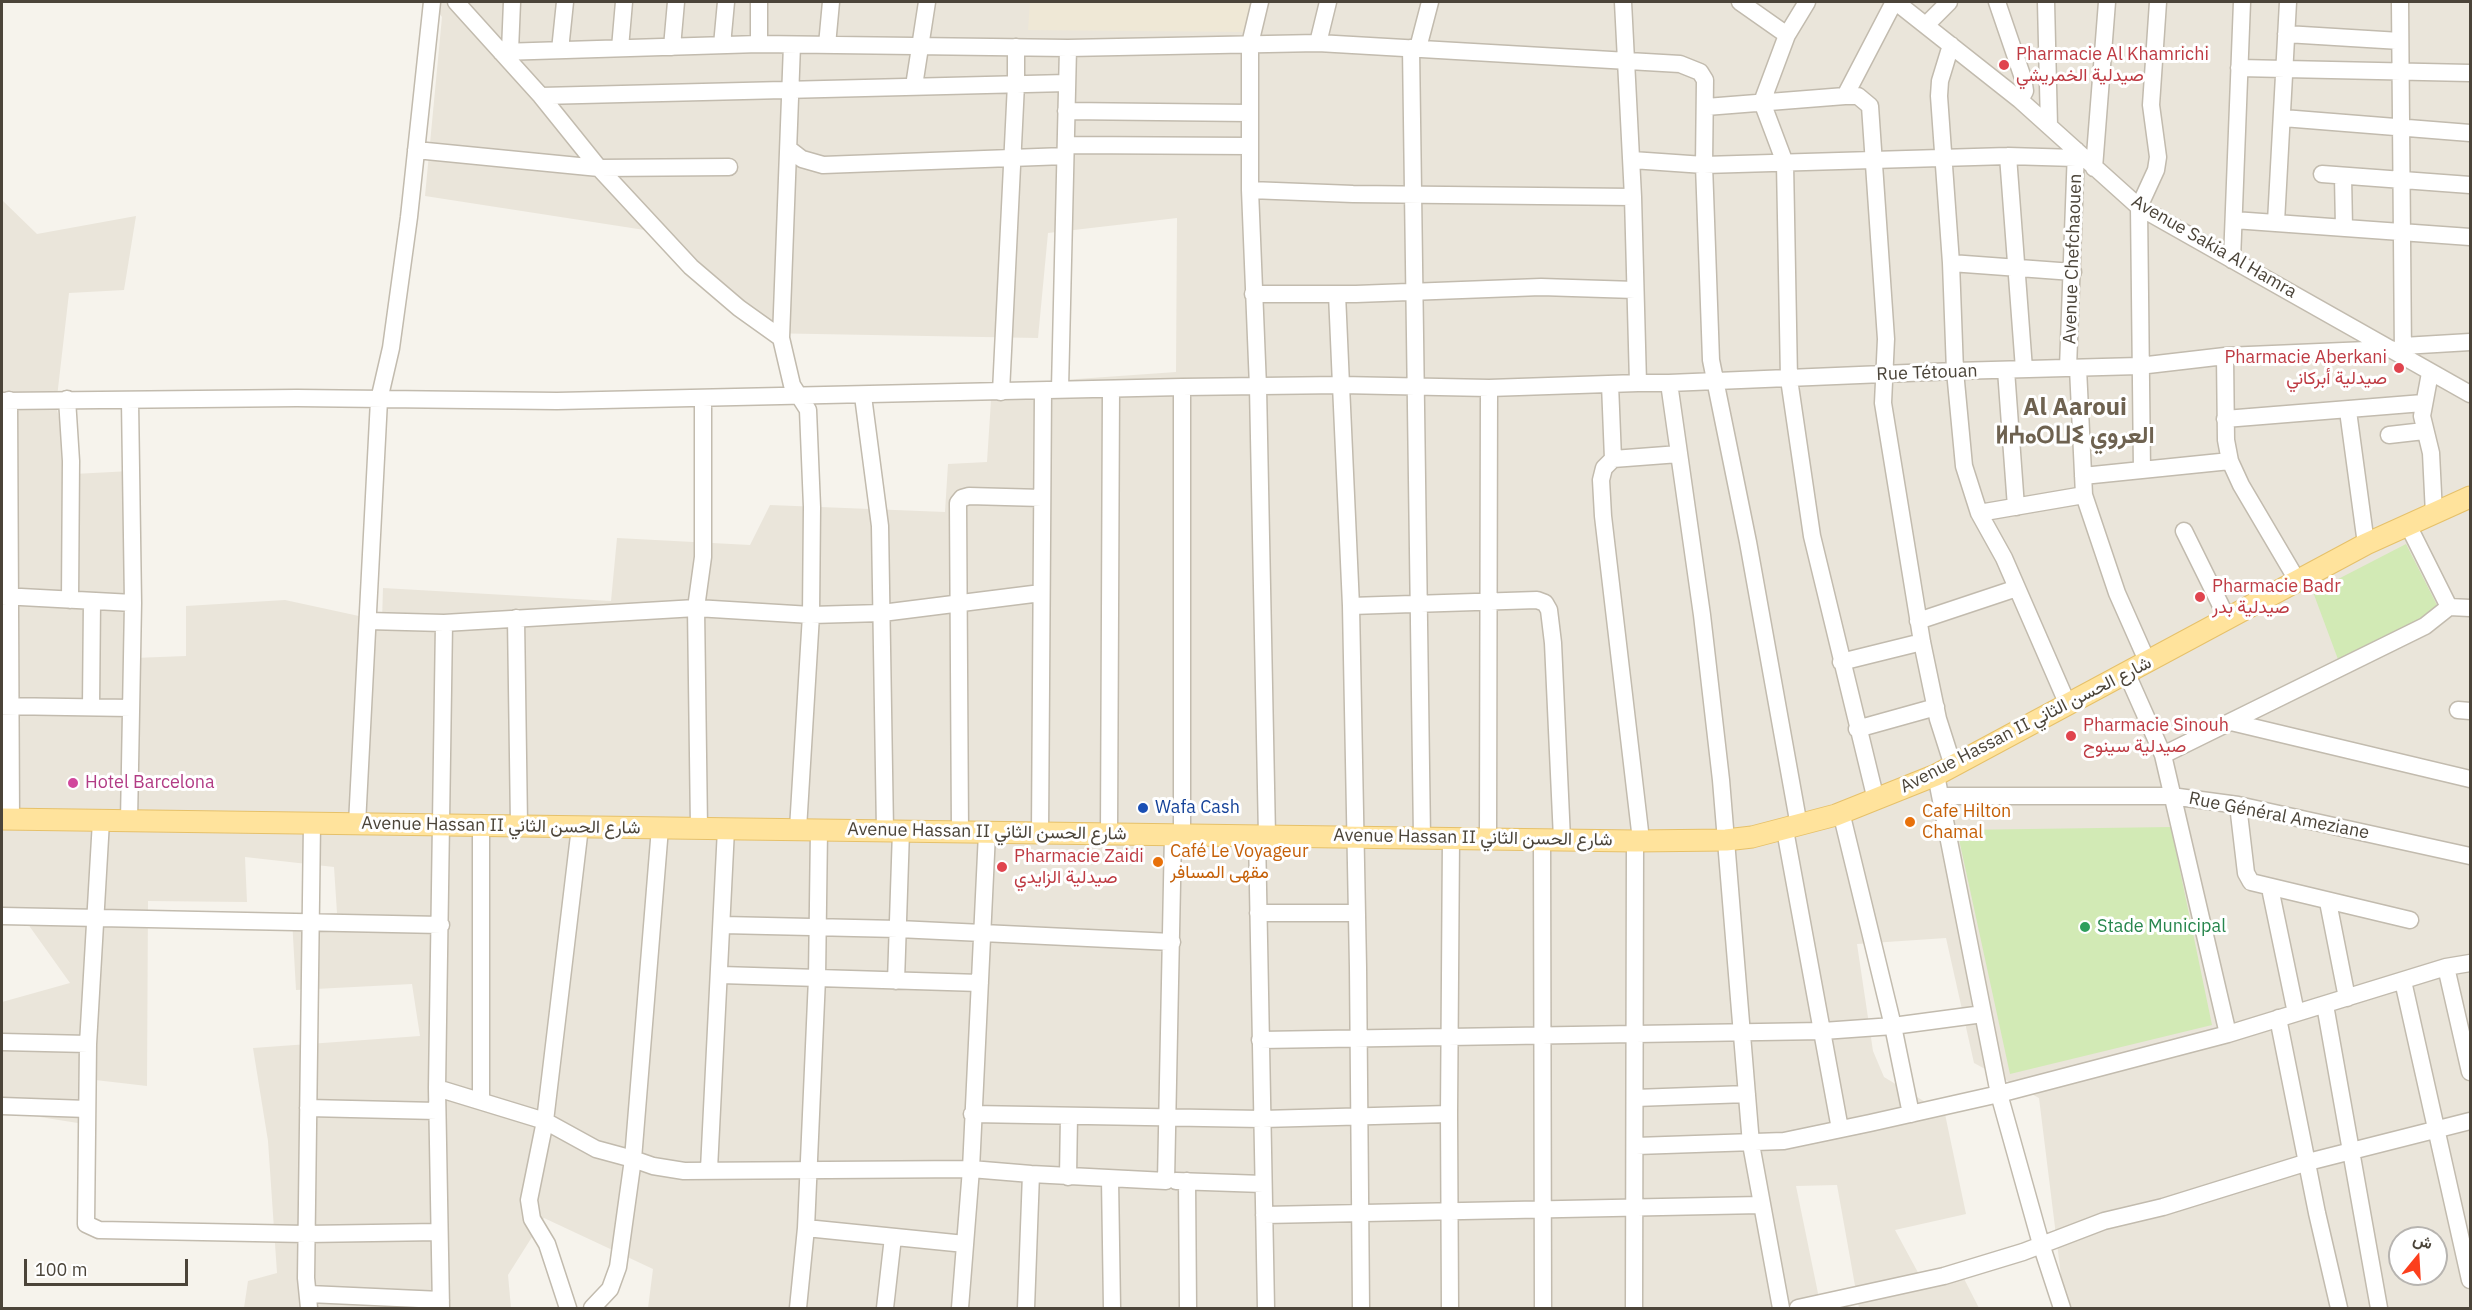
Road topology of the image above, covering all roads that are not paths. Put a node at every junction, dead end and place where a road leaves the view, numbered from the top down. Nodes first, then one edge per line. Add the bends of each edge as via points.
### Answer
1 (432, 2) edge
2 (456, 2) edge
3 (512, 2) edge
4 (565, 2) edge
5 (624, 2) edge
6 (676, 2) edge
7 (726, 2) edge
8 (759, 2) edge
9 (831, 2) edge
10 (927, 2) edge
11 (1260, 2) edge
12 (1328, 2) edge
13 (1430, 2) edge
14 (1623, 2) edge
15 (1740, 2) edge
16 (1807, 2) edge
17 (1895, 2) edge
18 (1949, 2) edge
19 (1997, 2) edge
20 (2046, 2) edge
21 (2107, 2) edge
22 (2158, 2) edge
23 (2242, 2) edge
24 (2288, 2) edge
25 (2400, 2) edge
26 (1926, 25) junction
27 (2286, 34) junction
28 (1786, 35) junction
29 (2400, 41) junction
30 (759, 44) junction
31 (1250, 44) junction
32 (1318, 44) junction
33 (722, 45) junction
34 (792, 45) junction
35 (826, 45) junction
36 (1951, 45) junction
37 (920, 46) junction
38 (672, 47) junction
39 (1016, 47) junction
40 (620, 48) junction
41 (1068, 48) junction
42 (1414, 48) junction
43 (560, 50) junction
44 (505, 52) junction
45 (1628, 61) junction
46 (2240, 68) junction
47 (2285, 69) junction
48 (2401, 72) junction
49 (2470, 73) edge
50 (1067, 83) junction
51 (1016, 84) junction
52 (914, 86) junction
53 (790, 89) junction
54 (541, 96) junction
55 (1845, 96) junction
56 (2020, 100) junction
57 (1762, 102) junction
58 (1706, 107) junction
59 (1066, 111) junction
60 (1250, 113) junction
61 (2283, 118) junction
62 (2049, 126) junction
63 (2402, 127) junction
64 (2470, 133) edge
65 (1250, 146) junction
66 (789, 149) junction
67 (416, 150) junction
68 (1065, 151) junction
69 (2076, 154) junction
70 (1012, 156) junction
71 (2008, 156) junction
72 (1944, 159) junction
73 (1632, 160) junction
74 (1874, 160) junction
75 (1785, 163) junction
76 (1704, 165) junction
77 (729, 167) dead end
78 (599, 168) junction
79 (2094, 168) junction
80 (2322, 174) dead end
81 (2343, 176) junction
82 (2402, 181) junction
83 (2470, 185) edge
84 (1250, 189) junction
85 (1414, 194) junction
86 (1634, 197) junction
87 (2139, 207) junction
88 (2234, 220) junction
89 (2276, 222) junction
90 (2344, 228) junction
91 (2404, 234) junction
92 (2470, 237) edge
93 (2232, 260) junction
94 (1951, 263) junction
95 (2017, 268) junction
96 (2073, 272) junction
97 (1635, 290) junction
98 (1415, 292) junction
99 (1254, 294) junction
100 (1337, 294) junction
101 (781, 338) junction
102 (2470, 342) edge
103 (2399, 350) junction
104 (2225, 356) junction
105 (2139, 366) junction
106 (2073, 368) junction
107 (2024, 369) junction
108 (2006, 370) junction
109 (1955, 371) junction
110 (2430, 373) junction
111 (1885, 374) junction
112 (1789, 379) junction
113 (1638, 383) junction
114 (1669, 383) junction
115 (1716, 383) junction
116 (1610, 384) junction
117 (1341, 385) junction
118 (1182, 387) junction
119 (1258, 387) junction
120 (1416, 387) junction
121 (1489, 388) junction
122 (1051, 390) junction
123 (1111, 390) junction
124 (1001, 392) junction
125 (2470, 394) edge
126 (863, 396) junction
127 (801, 397) junction
128 (68, 399) junction
129 (703, 399) junction
130 (5, 400) edge
131 (379, 400) junction
132 (130, 401) junction
133 (2423, 403) junction
134 (2348, 411) junction
135 (2225, 419) junction
136 (2424, 431) junction
137 (2389, 435) dead end
138 (1679, 454) junction
139 (1613, 459) junction
140 (2230, 461) junction
141 (2142, 470) junction
142 (2083, 476) junction
143 (2084, 495) junction
144 (2470, 497) edge
145 (1042, 498) junction
146 (2016, 507) junction
147 (1979, 513) junction
148 (2434, 514) junction
149 (2408, 525) junction
150 (2184, 531) dead end
151 (2366, 544) junction
152 (2297, 580) junction
153 (2017, 588) junction
154 (1041, 593) junction
155 (6, 596) edge
156 (70, 600) junction
157 (92, 601) junction
158 (134, 603) junction
159 (1488, 603) junction
160 (958, 604) junction
161 (1421, 604) junction
162 (1351, 606) junction
163 (2449, 607) junction
164 (696, 608) junction
165 (2470, 608) edge
166 (882, 613) junction
167 (811, 615) junction
168 (516, 618) junction
169 (2227, 618) junction
170 (368, 621) junction
171 (1918, 621) junction
172 (444, 623) junction
173 (1922, 642) junction
174 (1841, 662) junction
175 (2148, 663) junction
176 (2127, 674) junction
177 (6, 705) edge
178 (2068, 705) junction
179 (91, 707) junction
180 (1935, 707) junction
181 (131, 708) junction
182 (2230, 722) junction
183 (1857, 729) junction
184 (2163, 755) junction
185 (1945, 770) junction
186 (2470, 778) edge
187 (1941, 796) junction
188 (2171, 796) junction
189 (1876, 800) junction
190 (2238, 805) junction
191 (1841, 812) junction
192 (6, 819) edge
193 (101, 821) junction
194 (129, 821) junction
195 (312, 823) junction
196 (357, 824) junction
197 (443, 825) junction
198 (481, 825) junction
199 (519, 825) junction
200 (580, 827) junction
201 (660, 828) junction
202 (699, 828) junction
203 (1792, 828) junction
204 (726, 829) junction
205 (809, 829) junction
206 (893, 831) junction
207 (960, 832) junction
208 (987, 833) junction
209 (1040, 833) junction
210 (1109, 834) junction
211 (1177, 834) junction
212 (1262, 836) junction
213 (1356, 837) junction
214 (1422, 838) junction
215 (1451, 838) junction
216 (1488, 838) junction
217 (1552, 839) junction
218 (1725, 840) junction
219 (1638, 841) junction
220 (2470, 856) edge
221 (2270, 888) junction
222 (2328, 902) junction
223 (1258, 913) junction
224 (1357, 913) junction
225 (2, 916) edge
226 (95, 920) junction
227 (2410, 920) dead end
228 (311, 921) junction
229 (723, 925) junction
230 (441, 926) junction
231 (818, 927) junction
232 (898, 929) junction
233 (982, 934) junction
234 (1172, 942) junction
235 (2470, 963) edge
236 (2446, 967) junction
237 (721, 975) junction
238 (818, 978) junction
239 (896, 981) junction
240 (2403, 981) junction
241 (980, 983) junction
242 (2347, 998) junction
243 (2325, 1005) junction
244 (2296, 1013) junction
245 (1983, 1014) junction
246 (2278, 1018) junction
247 (1893, 1026) junction
248 (1823, 1031) junction
249 (1742, 1033) junction
250 (2228, 1034) junction
251 (1633, 1035) junction
252 (1541, 1037) junction
253 (1359, 1038) junction
254 (1450, 1039) junction
255 (1260, 1040) junction
256 (2467, 1041) edge
257 (2, 1042) edge
258 (88, 1044) junction
259 (2470, 1072) edge
260 (437, 1088) junction
261 (1747, 1094) junction
262 (1999, 1094) junction
263 (1635, 1098) junction
264 (481, 1101) junction
265 (2, 1106) edge
266 (308, 1108) junction
267 (87, 1109) junction
268 (437, 1111) junction
269 (972, 1114) junction
270 (1449, 1114) junction
271 (1911, 1114) junction
272 (1070, 1116) junction
273 (1358, 1116) junction
274 (1166, 1118) junction
275 (1262, 1119) junction
276 (545, 1121) junction
277 (2470, 1121) edge
278 (1840, 1130) junction
279 (2435, 1130) junction
280 (1751, 1144) junction
281 (1636, 1146) junction
282 (2351, 1151) junction
283 (633, 1159) junction
284 (2308, 1162) junction
285 (709, 1169) junction
286 (970, 1169) junction
287 (809, 1170) junction
288 (1030, 1174) junction
289 (1068, 1177) junction
290 (1110, 1179) junction
291 (1166, 1181) junction
292 (1187, 1181) junction
293 (1263, 1184) junction
294 (1761, 1205) junction
295 (1634, 1209) junction
296 (1543, 1210) junction
297 (1450, 1212) junction
298 (1359, 1213) junction
299 (1264, 1215) junction
300 (2465, 1223) edge
301 (806, 1228) junction
302 (439, 1232) junction
303 (306, 1234) junction
304 (893, 1237) junction
305 (965, 1244) junction
306 (2041, 1244) junction
307 (2470, 1280) edge
308 (309, 1301) edge
309 (441, 1304) edge
310 (568, 1308) edge
311 (592, 1308) edge
312 (798, 1308) edge
313 (885, 1308) edge
314 (960, 1308) edge
315 (1026, 1308) edge
316 (1112, 1308) edge
317 (1188, 1308) edge
318 (1266, 1308) edge
319 (1361, 1308) edge
320 (1450, 1308) edge
321 (1543, 1308) edge
322 (1634, 1308) edge
323 (1781, 1308) edge
324 (1797, 1308) edge
325 (2062, 1308) edge
326 (2339, 1308) edge
327 (2379, 1308) edge

1 - 67 street
2 - 44 street
3 - 44 street
4 - 43 street
5 - 40 street
6 - 38 street
7 - 33 street
8 - 30 street
9 - 35 street
10 - 37 street
11 - 31 street
12 - 32 street
13 - 42 street
14 - 45 street
15 - 28 street
16 - 28 street
17 - 26 street, Avenue Sakia Al Hamra
17 - 55 street
18 - 26 street
19 - 56 street via 2023,78 2025,91
20 - 62 street
21 - 79 street
22 - 87 street via 2151,105 2158,157
23 - 46 street
24 - 27 street
25 - 29 street
26 - 36 street, Avenue Sakia Al Hamra
27 - 29 street
27 - 47 street
28 - 57 street
29 - 48 street
30 - 33 street
30 - 34 street
31 - 32 street
31 - 41 street
31 - 60 street
32 - 42 street
33 - 38 street
34 - 35 street
34 - 53 street
35 - 37 street
36 - 56 street, Avenue Sakia Al Hamra
36 - 72 street via 1940,81
37 - 39 street
37 - 52 street
38 - 40 street
39 - 41 street
39 - 51 street
40 - 43 street
41 - 50 street
42 - 45 street
42 - 85 street
43 - 44 street
44 - 54 street
45 - 58 street via 1680,64 1700,72 1705,80
45 - 73 street
46 - 47 street
46 - 88 street
47 - 48 street
47 - 61 street
48 - 49 street
48 - 63 street
50 - 51 street
50 - 59 street
51 - 52 street
51 - 70 street
52 - 53 street
53 - 54 street
53 - 66 street
54 - 78 street
55 - 57 street
55 - 74 street via 1858,96 1870,106
56 - 62 street, Avenue Sakia Al Hamra
57 - 58 street
57 - 75 street
58 - 76 street
59 - 60 street
59 - 68 street
60 - 65 street
61 - 63 street
61 - 89 street
62 - 69 street, Avenue Sakia Al Hamra
63 - 64 street
63 - 82 street
65 - 68 street
65 - 84 street
66 - 70 street via 802,159 823,165
66 - 101 street
67 - 78 street
67 - 131 street via 391,348
68 - 70 street
68 - 122 street
69 - 71 street
69 - 79 street, Avenue Sakia Al Hamra
69 - 96 street, Avenue Chefchaouen
70 - 124 street
71 - 72 street
71 - 95 street
72 - 74 street
72 - 94 street
73 - 76 street
73 - 86 street
74 - 75 street
74 - 111 street
75 - 76 street
75 - 112 street
76 - 115 street via 1710,341
77 - 78 street
78 - 101 street via 691,267
79 - 87 street, Avenue Sakia Al Hamra
80 - 81 street
81 - 82 street
81 - 90 street
82 - 83 street
82 - 91 street
84 - 85 street
84 - 99 street
85 - 86 street
85 - 98 street
86 - 97 street
87 - 93 street, Avenue Sakia Al Hamra
87 - 105 street
88 - 89 street
88 - 93 street
89 - 90 street
90 - 91 street
91 - 92 street
91 - 103 street
93 - 103 street, Avenue Sakia Al Hamra
94 - 95 street
94 - 109 street
95 - 96 street
95 - 107 street
96 - 106 street, Avenue Chefchaouen
97 - 98 street via 1541,287
97 - 113 street
98 - 100 street
98 - 120 street
99 - 100 street
99 - 119 street
100 - 117 street
101 - 127 street via 792,385
102 - 103 street
103 - 104 street
103 - 110 street, Avenue Sakia Al Hamra
104 - 105 street, Rue Tétouan
104 - 135 street
105 - 106 street, Rue Tétouan
105 - 141 street
106 - 107 street, Rue Tétouan
106 - 142 street, Avenue Chefchaouen
107 - 108 street, Rue Tétouan
108 - 109 street, Rue Tétouan
108 - 146 street
109 - 111 street, Rue Tétouan
109 - 147 street via 1964,466
110 - 125 street, Avenue Sakia Al Hamra
110 - 133 street
111 - 112 street, Rue Tétouan
111 - 171 street via 1882,403
112 - 115 street, Rue Tétouan
112 - 174 street via 1812,536
113 - 114 street, Rue Tétouan
113 - 116 street, Rue Tétouan
114 - 115 street, Rue Tétouan
114 - 138 street
115 - 203 street
116 - 121 street, Rue Tétouan
116 - 139 street
117 - 119 street, Rue Tétouan
117 - 120 street, Rue Tétouan
117 - 162 street
118 - 119 street, Rue Tétouan
118 - 123 street, Rue Tétouan
118 - 211 street
119 - 212 street
120 - 121 street, Rue Tétouan
120 - 161 street
121 - 159 street
122 - 123 street, Rue Tétouan
122 - 124 street, Rue Tétouan
122 - 145 street
123 - 210 street
124 - 126 street, Rue Tétouan
126 - 127 street, Rue Tétouan
126 - 166 street via 880,526
127 - 129 street, Rue Tétouan
127 - 167 street via 808,410
128 - 130 street, Rue Tétouan
128 - 132 street, Rue Tétouan
128 - 156 street
129 - 131 street, Rue Tétouan
129 - 164 street via 703,558
130 - 155 street
131 - 132 street, Rue Tétouan
131 - 170 street
132 - 158 street
133 - 134 street
133 - 136 street
134 - 135 street
134 - 151 street
135 - 140 street
136 - 137 street
136 - 148 street via 2431,453
138 - 139 street
138 - 218 street via 1702,615
139 - 219 street via 1604,468 1601,480 1603,516
140 - 141 street
140 - 152 street
141 - 142 street
142 - 143 street, Avenue Chefchaouen
143 - 146 street
143 - 175 street, Avenue Chefchaouen via 2117,592
144 - 148 main road, Avenue Hassan II شارع الحسن الثاني
145 - 154 street
145 - 160 street via 962,498 957,514
146 - 147 street
147 - 153 street
148 - 149 main road, Avenue Hassan II شارع الحسن الثاني
149 - 151 main road, Avenue Hassan II شارع الحسن الثاني
149 - 163 street
150 - 169 street
151 - 152 main road, Avenue Hassan II شارع الحسن الثاني
152 - 169 main road, Avenue Hassan II شارع الحسن الثاني
153 - 171 street
153 - 178 street
154 - 160 street
154 - 209 street
155 - 156 street
155 - 177 street
156 - 157 street
157 - 158 street
157 - 179 street
158 - 181 street
159 - 161 street
159 - 216 street
159 - 217 street via 1537,600 1549,610
160 - 166 street
160 - 207 street
161 - 162 street
161 - 214 street
162 - 213 street
163 - 165 street
163 - 182 street via 2425,626
164 - 167 street
164 - 168 street
164 - 202 street
166 - 167 street
166 - 206 street
167 - 205 street
168 - 172 street
168 - 199 street
169 - 175 main road, Avenue Hassan II شارع الحسن الثاني
170 - 172 street
170 - 196 street
171 - 173 street
172 - 197 street
173 - 174 street
173 - 180 street
174 - 183 street
175 - 176 main road, Avenue Hassan II شارع الحسن الثاني
176 - 178 main road, Avenue Hassan II شارع الحسن الثاني
176 - 184 street
177 - 179 street
177 - 192 street
178 - 185 main road, Avenue Hassan II شارع الحسن الثاني
179 - 181 street
180 - 183 street
180 - 185 street
181 - 194 street
182 - 184 street
182 - 186 street
183 - 189 street
184 - 188 street
185 - 187 street
185 - 189 main road, Avenue Hassan II شارع الحسن الثاني
187 - 188 street, Rue Général Ameziane
187 - 245 street
188 - 190 street, Rue Général Ameziane
188 - 250 street
189 - 191 main road, Avenue Hassan II شارع الحسن الثاني
190 - 220 street, Rue Général Ameziane
190 - 221 street via 2248,879
191 - 203 main road, Avenue Hassan II شارع الحسن الثاني
191 - 247 street
192 - 193 main road, Avenue Hassan II شارع الحسن الثاني
193 - 194 main road, Avenue Hassan II شارع الحسن الثاني
193 - 226 street
194 - 195 main road, Avenue Hassan II شارع الحسن الثاني
195 - 196 main road, Avenue Hassan II شارع الحسن الثاني
195 - 228 street
196 - 197 main road, Avenue Hassan II شارع الحسن الثاني
197 - 198 main road, Avenue Hassan II شارع الحسن الثاني
197 - 230 street
198 - 199 main road, Avenue Hassan II شارع الحسن الثاني
198 - 264 street
199 - 200 main road, Avenue Hassan II شارع الحسن الثاني
200 - 201 main road, Avenue Hassan II شارع الحسن الثاني
200 - 276 street
201 - 202 main road, Avenue Hassan II شارع الحسن الثاني
201 - 283 street
202 - 204 main road, Avenue Hassan II شارع الحسن الثاني
203 - 218 main road, Avenue Hassan II شارع الحسن الثاني
203 - 248 street
204 - 205 main road, Avenue Hassan II شارع الحسن الثاني
204 - 229 street
205 - 206 main road, Avenue Hassan II شارع الحسن الثاني
205 - 231 street
206 - 207 main road, Avenue Hassan II شارع الحسن الثاني
206 - 232 street
207 - 208 main road, Avenue Hassan II شارع الحسن الثاني
208 - 209 main road, Avenue Hassan II شارع الحسن الثاني
208 - 233 street
209 - 210 main road, Avenue Hassan II شارع الحسن الثاني
210 - 211 main road, Avenue Hassan II شارع الحسن الثاني
211 - 212 main road, Avenue Hassan II شارع الحسن الثاني
211 - 234 street
212 - 213 main road, Avenue Hassan II شارع الحسن الثاني
212 - 223 street
213 - 214 main road, Avenue Hassan II شارع الحسن الثاني
213 - 224 street
214 - 215 main road, Avenue Hassan II شارع الحسن الثاني
215 - 216 main road, Avenue Hassan II شارع الحسن الثاني
215 - 254 street
216 - 217 main road, Avenue Hassan II شارع الحسن الثاني
217 - 219 main road, Avenue Hassan II شارع الحسن الثاني
217 - 252 street
218 - 219 main road, Avenue Hassan II شارع الحسن الثاني
218 - 249 street
219 - 251 street
221 - 222 street
221 - 244 street
222 - 227 street
222 - 242 street
223 - 224 street
223 - 255 street
224 - 253 street
225 - 226 street
226 - 228 street
226 - 258 street
228 - 230 street
228 - 266 street
229 - 231 street
229 - 237 street
230 - 260 street
231 - 232 street
231 - 238 street
232 - 233 street
232 - 239 street
233 - 234 street
233 - 241 street
234 - 274 street
235 - 236 street
236 - 240 street
236 - 256 street
237 - 238 street
237 - 285 street
238 - 239 street
238 - 287 street
239 - 241 street
240 - 242 street
240 - 279 street
241 - 269 street
242 - 243 street
243 - 244 street
243 - 282 street
244 - 246 street
245 - 247 street
245 - 262 street
246 - 250 street
246 - 284 street
247 - 248 street
247 - 271 street
248 - 249 street
248 - 278 street
249 - 251 street
249 - 261 street
250 - 262 street
251 - 252 street
251 - 263 street
252 - 254 street
252 - 296 street
253 - 254 street
253 - 255 street
253 - 273 street
254 - 270 street
255 - 275 street
256 - 259 street
257 - 258 street
258 - 267 street
260 - 264 street
260 - 268 street
261 - 263 street
261 - 280 street
262 - 271 street
262 - 306 street
263 - 281 street
264 - 276 street
265 - 267 street
266 - 268 street
266 - 303 street
267 - 303 street via 84,1217 92,1228
268 - 302 street
269 - 272 street
269 - 286 street
270 - 273 street
270 - 297 street
271 - 278 street
272 - 274 street
272 - 289 street
273 - 275 street
273 - 298 street
274 - 275 street
274 - 291 street
275 - 293 street
276 - 283 street via 596,1149
276 - 310 street via 530,1211 547,1244
277 - 279 street
278 - 280 street
279 - 282 street
279 - 300 street
280 - 281 street
280 - 294 street
281 - 295 street
282 - 284 street
282 - 327 street
283 - 285 street via 668,1169
283 - 311 street via 618,1267 610,1289
284 - 306 street via 2104,1221
284 - 326 street
285 - 287 street
286 - 287 street
286 - 288 street
286 - 305 street
287 - 301 street
288 - 289 street
288 - 315 street
289 - 290 street
290 - 291 street
290 - 316 street
291 - 292 street
292 - 293 street
292 - 317 street
293 - 299 street
294 - 295 street
294 - 323 street
295 - 296 street
295 - 322 street
296 - 297 street
296 - 321 street
297 - 298 street
297 - 320 street
298 - 299 street
298 - 319 street
299 - 318 street
300 - 307 street
301 - 304 street
301 - 312 street
302 - 303 street
302 - 309 street
303 - 308 street
304 - 305 street
304 - 313 street
305 - 314 street
306 - 324 street via 1944,1276
306 - 325 street
308 - 309 street

